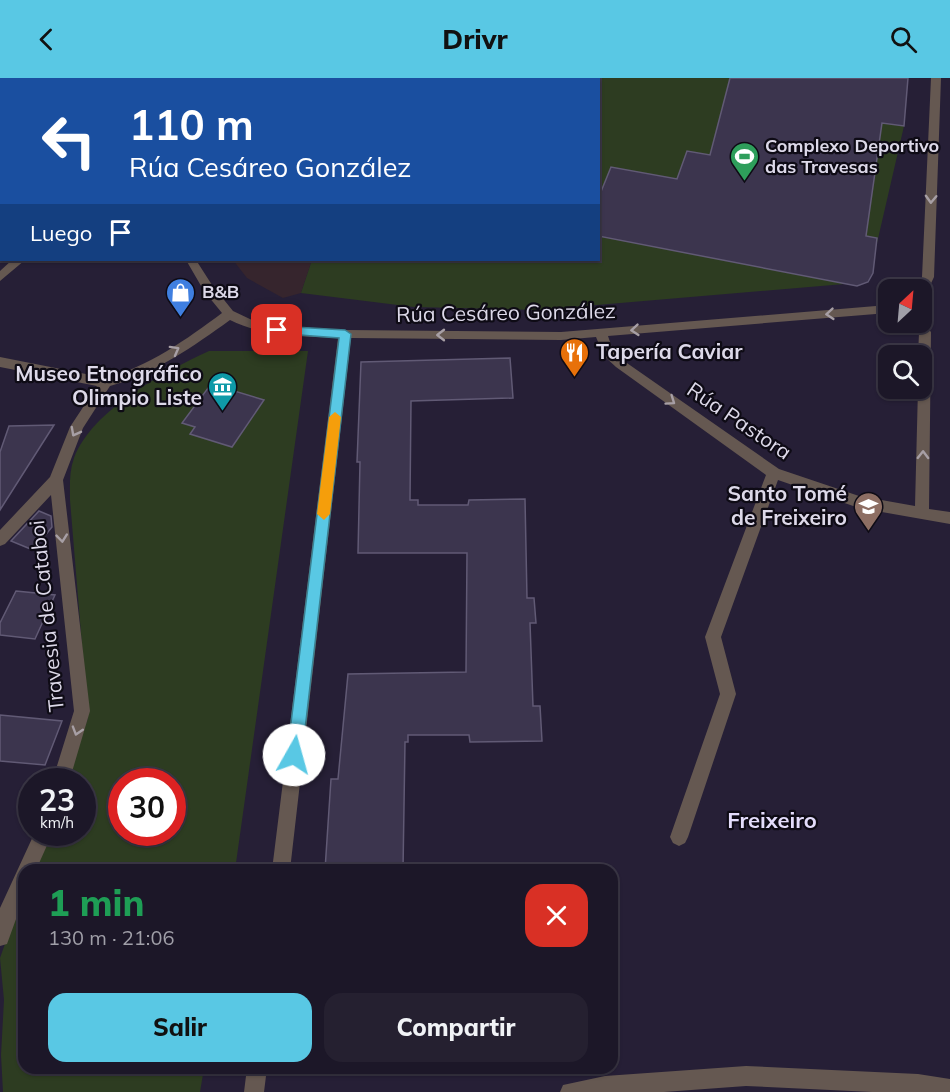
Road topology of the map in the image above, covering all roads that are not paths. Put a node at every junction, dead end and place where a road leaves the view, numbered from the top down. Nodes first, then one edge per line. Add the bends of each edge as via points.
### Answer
1 (936, 78) edge
2 (19, 261) edge
3 (192, 261) edge
4 (0, 277) edge
5 (927, 279) edge
6 (878, 310) edge
7 (229, 314) junction
8 (601, 333) junction
9 (925, 333) edge
10 (345, 334) junction
11 (0, 362) edge
12 (106, 383) junction
13 (774, 473) junction
14 (56, 480) junction
15 (922, 513) junction
16 (950, 518) edge
17 (0, 540) edge
18 (64, 768) edge
19 (679, 837) dead end
20 (38, 846) edge
21 (30, 864) edge
22 (281, 864) edge
23 (18, 889) edge
24 (0, 937) edge
25 (256, 1074) edge
26 (950, 1089) edge
27 (254, 1092) edge
28 (570, 1092) edge

1 -> 5 street
2 - 4 street
3 - 7 street, Rúa Cesáreo González
6 -> 8 street, Rúa Cesáreo González
7 - 10 street, Rúa Cesáreo González via 249,324 277,330
12 -> 7 street via 127,377 195,339
8 -> 10 street, Rúa Cesáreo González
8 -> 13 street, Rúa Pastora via 608,353 620,364
15 -> 9 street
10 - 22 street
11 - 12 street
12 -> 14 street via 77,427
13 - 15 street, Rúa Pastora via 859,502
13 - 19 street via 713,637 728,694
14 - 17 street
14 -> 18 street, Travesia de Cataboi via 82,711
15 - 16 street, Rúa Pastora
20 - 21 street
23 - 24 street
25 - 27 street
26 - 28 street via 746,1076

